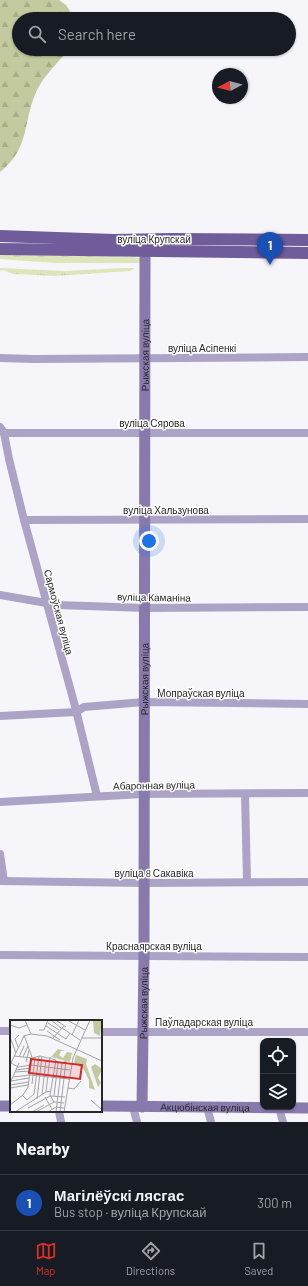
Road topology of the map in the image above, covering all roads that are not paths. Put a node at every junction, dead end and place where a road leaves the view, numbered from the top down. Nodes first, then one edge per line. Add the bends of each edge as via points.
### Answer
1 (0, 236) edge
2 (308, 240) edge
3 (0, 249) edge
4 (145, 252) junction
5 (308, 253) edge
6 (308, 357) edge
7 (0, 358) edge
8 (145, 358) junction
9 (2, 430) edge
10 (145, 433) junction
11 (308, 433) edge
12 (308, 519) edge
13 (24, 520) junction
14 (145, 520) junction
15 (0, 594) edge
16 (46, 602) junction
17 (308, 607) edge
18 (145, 608) junction
19 (144, 702) junction
20 (308, 704) edge
21 (76, 712) junction
22 (0, 716) edge
23 (143, 794) junction
24 (245, 794) junction
25 (308, 794) edge
26 (97, 796) junction
27 (0, 802) edge
28 (0, 854) edge
29 (2, 881) edge
30 (247, 882) junction
31 (308, 882) edge
32 (144, 883) junction
33 (0, 954) edge
34 (144, 956) junction
35 (308, 957) edge
36 (0, 1030) edge
37 (10, 1031) edge
38 (102, 1032) edge
39 (143, 1032) junction
40 (308, 1032) edge
41 (102, 1106) edge
42 (137, 1106) junction
43 (207, 1107) junction
44 (260, 1108) edge
45 (296, 1108) edge
46 (308, 1108) edge
47 (280, 1110) edge
48 (59, 1112) edge
49 (61, 1122) edge
50 (137, 1122) edge
51 (211, 1122) edge
52 (283, 1122) edge

1 - 2 main road, вуліца Крупскай via 114,240
3 - 4 main road, вуліца Крупскай
4 - 5 main road, вуліца Крупскай
4 - 8 street, Рыжская вуліца
6 - 8 street, вуліца Асіпенкі
7 - 8 street, вуліца Асіпенкі
8 - 10 street, Рыжская вуліца
9 - 10 street, вуліца Сярова
9 - 13 street, Сармоўская вуліца
10 - 11 street, вуліца Сярова
10 - 14 street, Рыжская вуліца
12 - 14 street, вуліца Хальзунова
13 - 14 street, вуліца Хальзунова
13 - 16 street, Сармоўская вуліца
14 - 18 street, Рыжская вуліца
15 - 16 street, вуліца Каманіна
16 - 18 street, вуліца Каманіна
16 - 21 street, Сармоўская вуліца
17 - 18 street, вуліца Каманіна
18 - 19 street, Рыжская вуліца
19 - 20 street, Мопраўская вуліца
19 - 21 street, Мопраўская вуліца via 84,707
19 - 23 street, Рыжская вуліца
21 - 22 street, Мопраўская вуліца
21 - 26 street, Сармоўская вуліца
23 - 24 street, Абаронная вуліца
23 - 26 street, Абаронная вуліца
23 - 32 street, Рыжская вуліца
24 - 25 street, Абаронная вуліца
24 - 30 street
26 - 27 street, Абаронная вуліца
28 - 29 street
29 - 32 street, вуліца 8 Сакавіка
30 - 31 street, вуліца 8 Сакавіка
30 - 32 street, вуліца 8 Сакавіка
32 - 34 street, Рыжская вуліца
33 - 34 street, Краснаярская вуліца
34 - 35 street, Краснаярская вуліца
34 - 39 street, Рыжская вуліца
36 - 37 street
38 - 39 street, Паўладарская вуліца
39 - 40 street, Паўладарская вуліца
39 - 42 street, Рыжская вуліца
41 - 42 street, Акцюбінская вуліца
42 - 43 street, Акцюбінская вуліца
42 - 50 street
43 - 44 street, Акцюбінская вуліца
43 - 51 street
45 - 46 street, Акцюбінская вуліца
47 - 52 street
48 - 49 street

